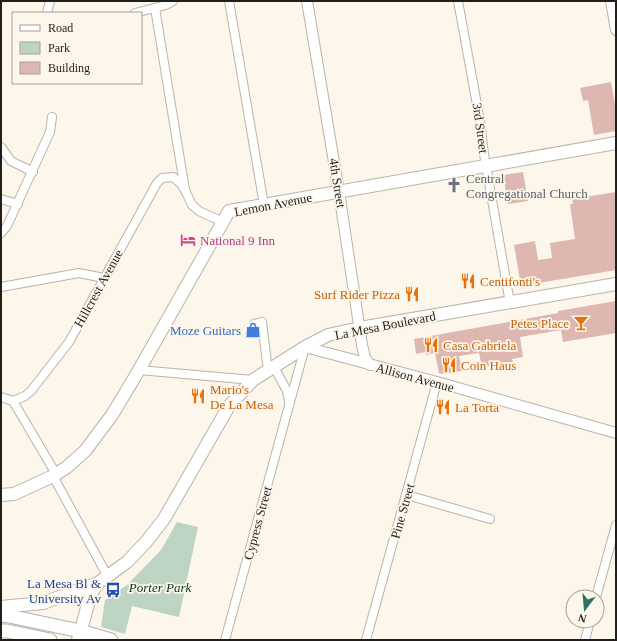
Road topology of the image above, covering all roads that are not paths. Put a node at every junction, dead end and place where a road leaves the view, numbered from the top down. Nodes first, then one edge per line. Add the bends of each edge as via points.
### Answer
1 (50, 1) edge
2 (173, 1) edge
3 (229, 1) edge
4 (307, 1) edge
5 (458, 1) edge
6 (611, 1) edge
7 (155, 8) junction
8 (47, 12) edge
9 (139, 12) edge
10 (616, 30) edge
11 (52, 117) dead end
12 (616, 143) edge
13 (1, 147) edge
14 (486, 166) junction
15 (33, 172) junction
16 (185, 190) junction
17 (340, 192) junction
18 (1, 199) edge
19 (18, 204) junction
20 (264, 205) junction
21 (223, 222) junction
22 (1, 233) edge
23 (104, 278) junction
24 (616, 284) edge
25 (1, 287) edge
26 (510, 303) junction
27 (254, 324) dead end
28 (360, 328) junction
29 (305, 347) junction
30 (370, 365) junction
31 (271, 369) junction
32 (139, 370) junction
33 (253, 380) junction
34 (437, 382) junction
35 (1, 397) edge
36 (13, 401) junction
37 (289, 406) junction
38 (616, 433) edge
39 (54, 475) junction
40 (1, 495) edge
41 (407, 495) junction
42 (490, 519) dead end
43 (616, 525) edge
44 (103, 580) junction
45 (598, 589) edge
46 (1, 607) edge
47 (1, 615) edge
48 (588, 629) edge
49 (1, 631) edge
50 (79, 636) edge
51 (50, 640) edge
52 (111, 640) edge
53 (225, 640) edge
54 (366, 640) edge
55 (585, 640) edge

1 - 8 street
2 - 7 street
3 - 20 street
4 - 17 street, 4th Street
5 - 14 street, 3rd Street
6 - 10 street
7 - 9 street
7 - 16 street, Hillcrest Avenue
11 - 15 street via 50,132
12 - 14 main road, Lemon Avenue
13 - 15 street via 11,160
14 - 17 main road, Lemon Avenue
14 - 26 street, 3rd Street
15 - 19 street
16 - 21 street, Hillcrest Avenue via 192,206
16 - 23 street, Hillcrest Avenue via 173,177 159,180
17 - 20 main road, Lemon Avenue
17 - 28 street, 4th Street
18 - 19 street
19 - 22 street
20 - 21 main road, Lemon Avenue via 229,211
21 - 32 main road, Lemon Avenue
23 - 25 street via 79,273
23 - 36 street, Hillcrest Avenue via 69,342 31,391
24 - 26 main road, La Mesa Boulevard
26 - 28 main road, La Mesa Boulevard
27 - 31 street via 262,322
28 - 29 main road, La Mesa Boulevard via 328,335
28 - 30 street, 4th Street via 365,358
29 - 30 street, Allison Avenue
29 - 31 main road, La Mesa Boulevard
29 - 37 street, Cypress Street
30 - 34 street, Allison Avenue
31 - 33 main road, La Mesa Boulevard
31 - 37 street, Cypress Street via 287,391
32 - 33 street
32 - 39 main road, Lemon Avenue via 112,415 85,451
33 - 44 main road, La Mesa Boulevard via 229,406 164,519 127,562
34 - 38 street, Allison Avenue
34 - 41 street, Pine Street
35 - 36 street
36 - 39 street
37 - 53 street, Cypress Street
39 - 40 main road, Lemon Avenue via 14,494
39 - 44 street
41 - 42 street
41 - 54 street, Pine Street
43 - 45 street
44 - 46 main road, La Mesa Boulevard via 43,604
44 - 50 main road, La Mesa Boulevard via 91,594
47 - 50 main road
48 - 55 street
49 - 51 main road
50 - 52 main road

